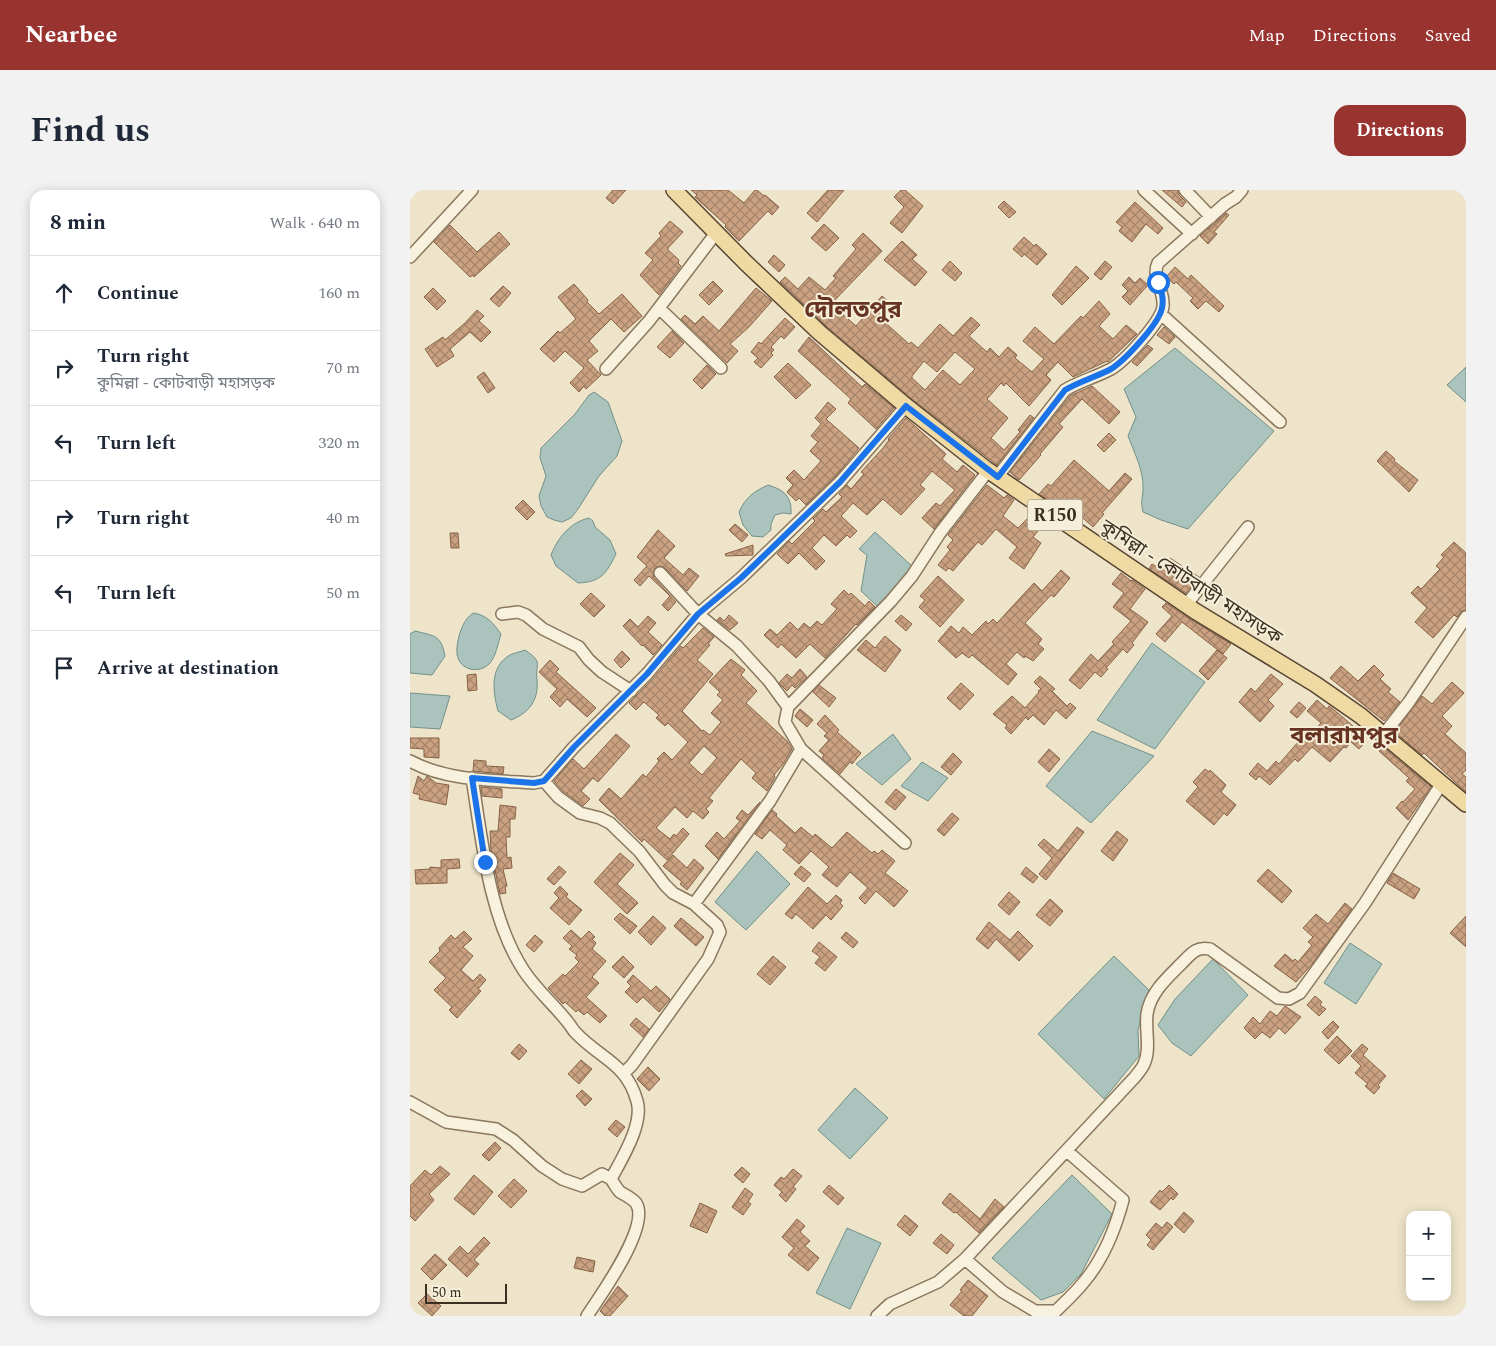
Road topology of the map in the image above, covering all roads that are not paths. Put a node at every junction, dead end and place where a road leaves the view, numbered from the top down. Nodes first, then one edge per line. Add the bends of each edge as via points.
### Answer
1 (472, 190) edge
2 (674, 190) edge
3 (1144, 190) edge
4 (1185, 190) edge
5 (1242, 190) edge
6 (1211, 217) junction
7 (716, 233) junction
8 (1192, 234) junction
9 (410, 258) edge
10 (659, 308) junction
11 (1161, 314) junction
12 (721, 368) dead end
13 (606, 369) dead end
14 (906, 406) junction
15 (1280, 422) dead end
16 (993, 474) junction
17 (1248, 527) dead end
18 (660, 573) dead end
19 (1186, 605) junction
20 (502, 614) dead end
21 (698, 614) junction
22 (1466, 617) edge
23 (631, 691) junction
24 (788, 707) junction
25 (1384, 734) junction
26 (801, 749) junction
27 (410, 761) edge
28 (472, 778) junction
29 (544, 781) junction
30 (1442, 783) junction
31 (1466, 804) edge
32 (904, 843) dead end
33 (694, 904) junction
34 (624, 1073) junction
35 (410, 1102) edge
36 (1066, 1151) junction
37 (611, 1179) junction
38 (965, 1259) junction
39 (587, 1316) edge
40 (877, 1316) edge

1 - 9 street
2 - 7 main road, কুমিল্লা - কোটবাড়ী মহাসড়ক / R150
3 - 8 street
4 - 6 street
5 - 6 street
6 - 8 street
7 - 10 street
7 - 14 main road, কুমিল্লা - কোটবাড়ী মহাসড়ক / R150 via 820,333
8 - 11 street via 1156,268 1163,294
10 - 12 street
10 - 13 street
11 - 15 street
11 - 16 street via 1146,335 1112,369 1065,390
14 - 16 main road, কুমিল্লা - কোটবাড়ী মহাসড়ক / R150
14 - 21 street via 840,482 741,578
16 - 19 main road, কুমিল্লা - কোটবাড়ী মহাসড়ক / R150
16 - 24 street via 940,534 891,602
17 - 19 street
18 - 21 street
19 - 25 main road, কুমিল্লা - কোটবাড়ী মহাসড়ক / R150 via 1315,684
20 - 23 street via 518,612 526,615 543,629 580,647 602,672
21 - 23 street
21 - 24 street via 738,646
22 - 25 street
23 - 29 street
24 - 26 street via 785,722
25 - 30 main road, কুমিল্লা - কোটবাড়ী মহাসড়ক / R150
26 - 32 street
26 - 33 street via 770,801
27 - 28 street via 424,769
28 - 29 street
28 - 34 street via 485,862 503,930 524,971 575,1032
29 - 33 street via 558,797 580,813 610,823 639,851 673,893
30 - 31 main road, কুমিল্লা - কোটবাড়ী মহাসড়ক / R150
30 - 36 street via 1365,903 1300,993 1290,999 1278,998 1210,949 1202,947 1193,952 1160,985 1152,999 1147,1014 1147,1052 1136,1077
33 - 34 street via 717,926 719,938 704,966
34 - 37 street via 634,1090 637,1117 632,1140
35 - 37 street via 446,1122 496,1129 562,1179 582,1186 602,1174
36 - 38 street
36 - 38 street via 1123,1200 1104,1252 1083,1283 1056,1311 1035,1311 1003,1292
37 - 39 street via 636,1204 637,1230 612,1279
38 - 40 street via 938,1282 890,1304

